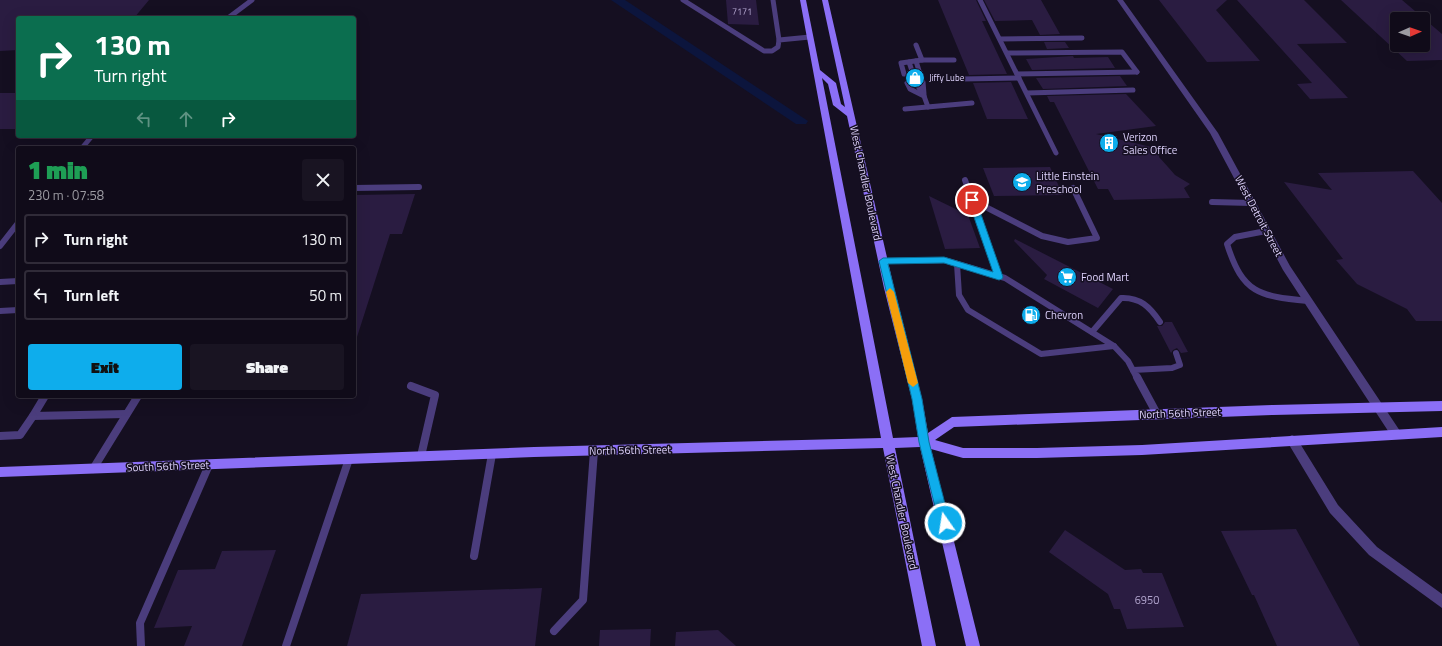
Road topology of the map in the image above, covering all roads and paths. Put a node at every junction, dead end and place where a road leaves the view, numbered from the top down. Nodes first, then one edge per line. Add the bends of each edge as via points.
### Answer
1 (252, 0) edge
2 (683, 0) edge
3 (773, 0) edge
4 (803, 0) edge
5 (825, 0) edge
6 (980, 0) edge
7 (1120, 0) edge
8 (231, 16) edge
9 (810, 37) junction
10 (1082, 38) dead end
11 (1000, 39) junction
12 (779, 40) junction
13 (916, 46) dead end
14 (1007, 53) junction
15 (954, 60) dead end
16 (919, 61) junction
17 (909, 62) junction
18 (816, 70) junction
19 (904, 74) dead end
20 (913, 74) dead end
21 (920, 74) dead end
22 (1018, 76) junction
23 (962, 79) dead end
24 (923, 82) dead end
25 (907, 83) dead end
26 (916, 83) dead end
27 (1133, 90) dead end
28 (1027, 93) junction
29 (924, 96) junction
30 (972, 103) dead end
31 (928, 107) junction
32 (905, 109) dead end
33 (851, 115) junction
34 (90, 138) edge
35 (84, 146) edge
36 (1056, 153) dead end
37 (965, 180) dead end
38 (419, 187) dead end
39 (356, 188) edge
40 (1073, 188) dead end
41 (972, 200) junction
42 (1212, 202) dead end
43 (1251, 203) junction
44 (16, 226) edge
45 (1266, 231) junction
46 (0, 246) edge
47 (883, 261) junction
48 (956, 264) junction
49 (999, 277) junction
50 (16, 281) edge
51 (0, 282) edge
52 (1308, 301) junction
53 (16, 310) edge
54 (0, 311) edge
55 (1160, 322) dead end
56 (1092, 332) junction
57 (1114, 346) junction
58 (1176, 353) dead end
59 (1133, 370) junction
60 (411, 386) dead end
61 (44, 398) edge
62 (137, 398) edge
63 (1442, 406) edge
64 (1379, 409) junction
65 (126, 414) junction
66 (1157, 414) junction
67 (33, 416) junction
68 (1442, 432) edge
69 (1396, 434) junction
70 (0, 436) edge
71 (1292, 440) junction
72 (924, 442) junction
73 (888, 443) junction
74 (594, 451) junction
75 (492, 454) junction
76 (421, 456) junction
77 (336, 459) joint
78 (349, 459) junction
79 (209, 465) junction
80 (93, 469) junction
81 (0, 472) edge
82 (474, 556) dead end
83 (1442, 602) edge
84 (554, 631) dead end
85 (140, 646) edge
86 (286, 646) edge
87 (929, 646) edge
88 (973, 646) edge

1 - 8 lane
2 - 12 lane via 764,50 772,51 778,47
3 - 12 lane
4 - 9 main road, West Chandler Boulevard
5 - 33 main road, West Chandler Boulevard
6 - 11 lane
7 - 43 street, West Detroit Street via 1214,133
9 - 12 lane
9 - 18 main road, West Chandler Boulevard
10 - 11 lane
11 - 14 lane
13 - 16 lane
14 - 22 lane
14 - 22 lane via 1122,52 1137,72
15 - 16 lane
16 - 17 lane
16 - 21 lane
17 - 19 lane via 901,63
17 - 20 lane
18 - 33 main road via 832,83 837,105
18 - 73 main road, West Chandler Boulevard
22 - 23 lane
22 - 28 lane
24 - 29 lane
25 - 29 lane via 910,89
26 - 29 lane
27 - 28 lane
28 - 36 lane
29 - 31 lane
30 - 31 lane
31 - 32 lane
33 - 47 main road, West Chandler Boulevard
34 - 35 lane
37 - 41 lane
38 - 39 lane
40 - 41 lane via 1097,238 1068,242 1042,236
41 - 49 lane
42 - 43 lane
43 - 45 street, West Detroit Street
44 - 46 lane
45 - 52 street, West Detroit Street
45 - 52 lane via 1235,237 1227,244 1232,265 1249,287 1267,297
47 - 48 lane via 944,260
47 - 72 main road, West Chandler Boulevard via 917,399
48 - 49 lane
48 - 57 lane via 957,288 962,305 1037,353
49 - 56 lane via 1005,278
50 - 51 lane
52 - 64 street, West Detroit Street
53 - 54 lane
55 - 56 lane via 1147,304 1129,297 1121,298
56 - 57 lane
57 - 59 lane
58 - 59 lane via 1180,365 1172,368
59 - 66 lane
60 - 76 lane via 435,395
61 - 67 lane
62 - 65 lane
63 - 64 main road, North 56th Street
64 - 66 main road, North 56th Street
64 - 69 street, West Detroit Street
65 - 67 lane
65 - 80 lane
66 - 72 main road, North 56th Street via 952,422
67 - 70 lane via 20,435
68 - 69 main road, North 56th Street
69 - 71 main road, North 56th Street
71 - 72 main road, North 56th Street via 1142,450 1037,453 963,453
71 - 83 street via 1334,509 1374,551
72 - 73 main road, North 56th Street
72 - 88 main road, West Chandler Boulevard
73 - 74 main road, North 56th Street
73 - 87 main road, West Chandler Boulevard
74 - 75 main road, North 56th Street
74 - 84 lane via 583,600
75 - 76 main road, North 56th Street
75 - 82 lane
76 - 78 main road, North 56th Street
77 - 78 main road, North 56th Street
77 - 79 main road, South 56th Street
78 - 86 lane
79 - 80 main road, South 56th Street
79 - 85 lane via 140,623
80 - 81 main road, South 56th Street

